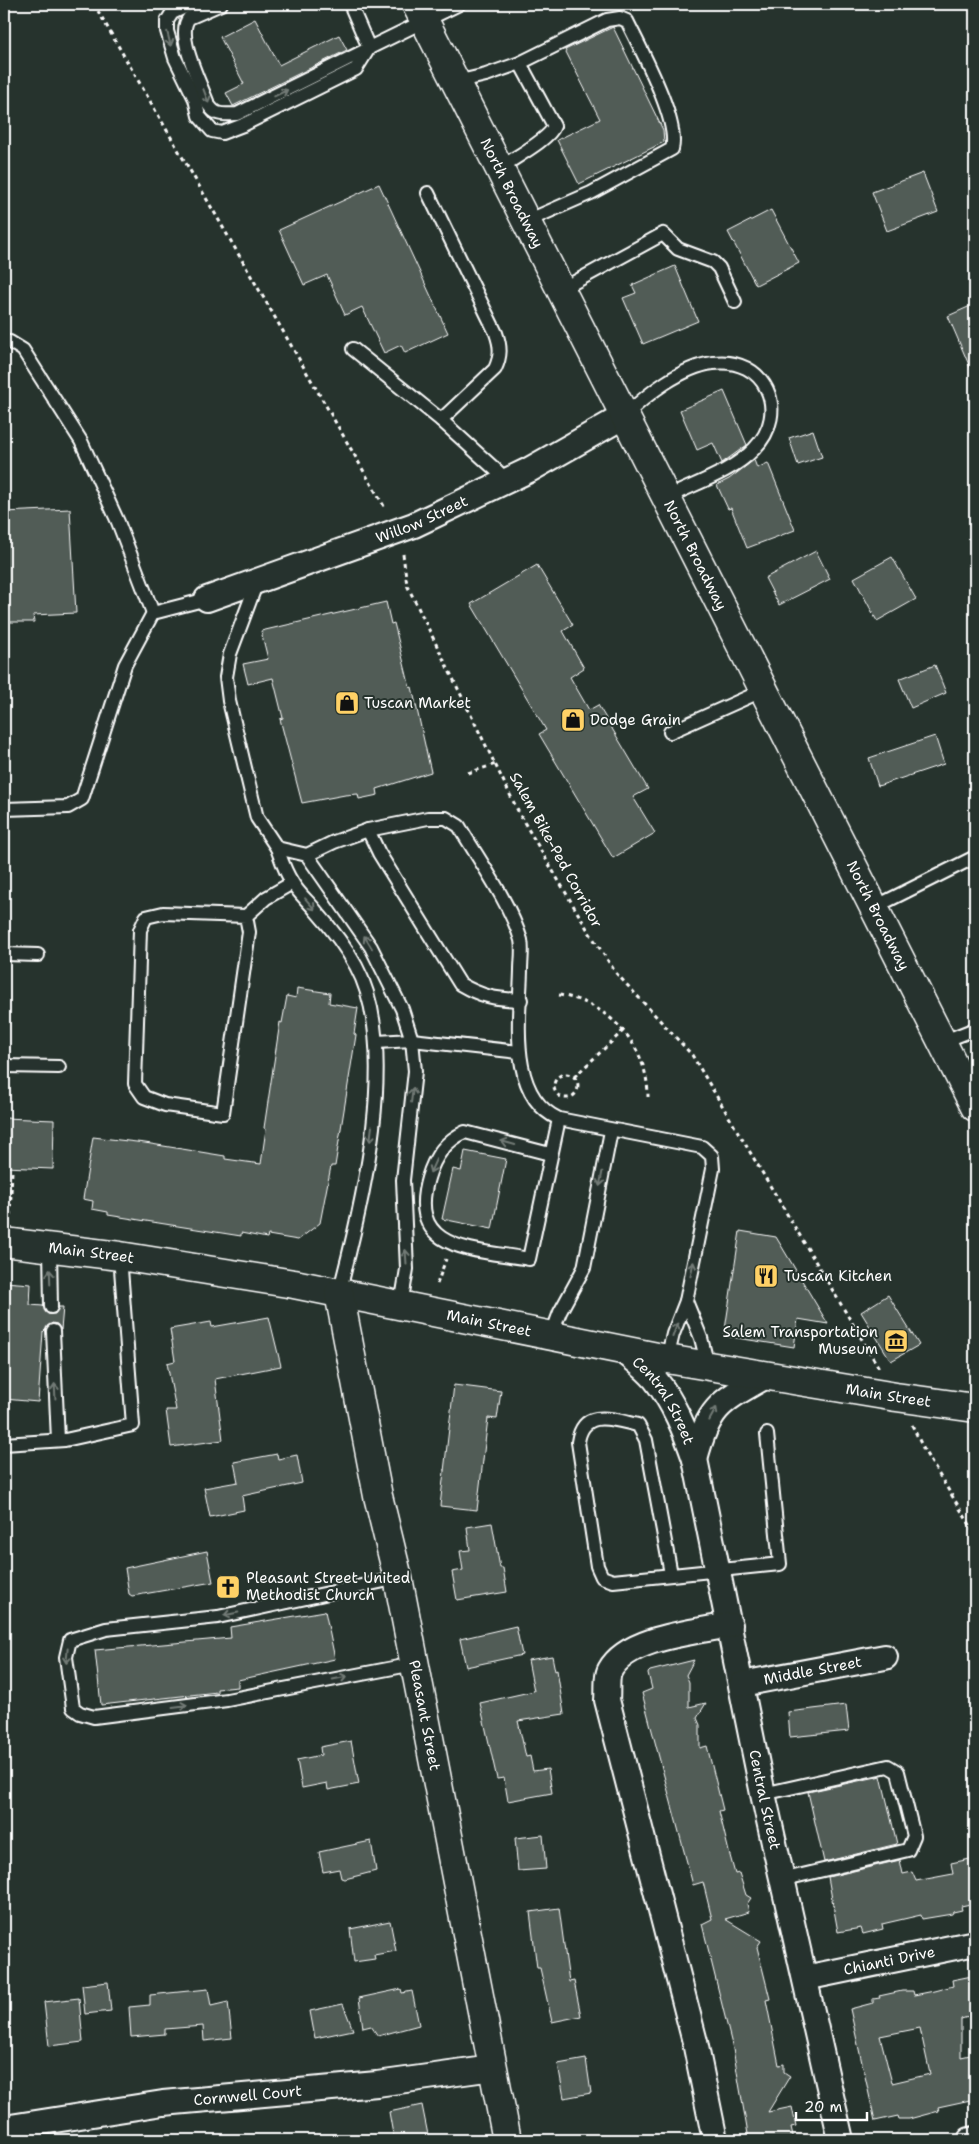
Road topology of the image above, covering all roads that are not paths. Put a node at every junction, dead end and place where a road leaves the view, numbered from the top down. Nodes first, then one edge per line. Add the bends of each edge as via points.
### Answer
1 (191, 4) edge
2 (221, 4) edge
3 (350, 4) edge
4 (459, 4) edge
5 (420, 13) edge
6 (370, 48) junction
7 (520, 64) junction
8 (456, 82) junction
9 (500, 168) junction
10 (428, 193) dead end
11 (527, 221) junction
12 (562, 289) junction
13 (735, 302) dead end
14 (4, 342) edge
15 (354, 349) dead end
16 (626, 415) junction
17 (441, 420) junction
18 (508, 481) junction
19 (668, 497) junction
20 (257, 582) junction
21 (207, 600) joint
22 (153, 613) junction
23 (764, 690) junction
24 (670, 732) dead end
25 (4, 809) edge
26 (368, 830) junction
27 (277, 848) junction
28 (307, 855) junction
29 (975, 857) edge
30 (292, 883) junction
31 (875, 907) junction
32 (246, 916) junction
33 (4, 954) edge
34 (38, 955) dead end
35 (521, 1000) junction
36 (975, 1029) edge
37 (412, 1040) junction
38 (377, 1042) junction
39 (942, 1042) junction
40 (519, 1052) junction
41 (4, 1066) edge
42 (59, 1067) dead end
43 (975, 1106) edge
44 (559, 1119) junction
45 (611, 1131) junction
46 (550, 1154) junction
47 (7, 1229) edge
48 (50, 1247) junction
49 (120, 1256) junction
50 (339, 1293) junction
51 (686, 1301) junction
52 (401, 1305) junction
53 (52, 1306) dead end
54 (53, 1331) dead end
55 (551, 1336) junction
56 (623, 1350) junction
57 (667, 1360) junction
58 (708, 1366) junction
59 (766, 1376) junction
60 (975, 1408) edge
61 (767, 1434) dead end
62 (58, 1440) junction
63 (4, 1444) edge
64 (695, 1459) junction
65 (719, 1570) junction
66 (671, 1574) junction
67 (398, 1578) junction
68 (730, 1625) junction
69 (885, 1656) dead end
70 (414, 1664) junction
71 (742, 1684) junction
72 (763, 1794) junction
73 (782, 1880) junction
74 (975, 1942) edge
75 (805, 1978) junction
76 (493, 2068) junction
77 (4, 2128) edge
78 (975, 2139) edge
79 (506, 2140) edge
80 (715, 2140) edge
81 (841, 2140) edge
82 (970, 2140) edge

1 -> 6 lane via 172,13 167,21 167,32 199,116 212,131 222,133 243,126 356,69
2 -> 6 lane via 189,18 184,31 208,104 213,112 220,115 237,114
3 - 6 lane
4 - 5 lane
5 - 6 lane
5 - 8 main road, North Broadway
7 - 8 lane
7 - 9 lane via 554,126 542,139
7 - 11 lane via 608,20 620,18 627,21 652,72 673,129 674,141 672,149 664,155 591,193
8 - 9 main road, North Broadway
9 - 11 main road, North Broadway
10 - 17 lane via 500,346 500,359 495,369
11 - 12 main road, North Broadway
12 - 13 lane via 663,234 678,250 713,262 720,268
12 - 16 main road, North Broadway
14 - 22 lane via 23,350 80,441 118,522
15 - 17 lane
16 - 18 street, Willow Street
16 - 19 main road, North Broadway
16 - 19 lane via 647,394 697,367 714,363 745,367 766,385 772,408 770,422 756,447 730,466
17 - 18 lane
18 - 20 street, Willow Street via 395,533
19 - 23 main road, North Broadway
20 - 21 street, Willow Street
20 - 27 lane via 230,654 226,677 230,710 257,818
21 - 22 lane
22 - 25 lane via 125,665 82,799 68,807
23 - 24 lane
23 - 31 main road, North Broadway
26 - 28 lane
26 - 35 lane via 379,854 460,984 476,994
26 - 35 lane via 428,818 446,818 459,826 516,924 522,943
27 - 28 lane
27 - 30 lane
37 -> 28 lane via 402,1010 371,947
29 - 31 lane
30 - 32 lane via 266,898
30 -> 38 lane via 338,936 357,967 369,993
31 - 39 main road, North Broadway
32 - 32 lane via 163,914 146,918 140,930 135,1084 144,1097 165,1105 223,1113 249,932
33 - 34 lane
35 - 40 lane
36 - 39 lane
37 - 38 lane
37 - 40 lane
52 -> 37 lane via 407,1269 403,1180 415,1071
38 -> 50 lane via 369,1156 357,1226
39 - 43 main road, North Broadway
40 - 44 lane via 537,1104 546,1114
41 - 42 lane
44 - 45 lane
44 - 46 lane
51 -> 45 lane via 713,1169 712,1156 702,1147
45 -> 55 lane via 584,1268
46 -> 46 lane via 465,1132 452,1138 431,1166 424,1210 427,1225 436,1236 451,1244 529,1259
47 - 48 main road, Main Street
48 - 49 main road, Main Street
53 -> 48 lane
49 - 50 main road, Main Street
49 - 62 lane via 133,1425
50 - 52 main road, Main Street
50 - 67 main road, Pleasant Street via 374,1477
57 -> 51 lane
51 - 58 lane
52 - 55 main road, Main Street
62 -> 54 lane
55 - 56 main road, Main Street
56 - 57 main road, Main Street
56 - 64 street, Central Street via 654,1378 672,1403 685,1428
57 - 58 main road, Main Street
58 - 59 main road, Main Street
59 - 60 main road, Main Street
64 -> 59 street, Central Street via 702,1434 718,1406
61 - 65 lane via 780,1564
62 - 63 lane
64 - 65 street, Central Street
65 - 66 lane
65 - 68 street, Central Street
66 - 66 lane via 613,1581 602,1577 597,1566 578,1442 580,1430 588,1422 600,1418 638,1425 646,1440
67 - 70 main road, Pleasant Street
67 -> 70 lane via 218,1617 106,1629 70,1640 66,1656 73,1708 94,1717 228,1700
68 - 71 street, Central Street
68 - 80 street via 642,1644 623,1655 609,1671 607,1700 693,2033
69 - 71 street, Middle Street
70 - 76 main road, Pleasant Street
71 - 72 street, Central Street
72 - 73 street, Central Street
72 - 73 lane via 888,1766 898,1772 914,1836 908,1850
73 - 75 street, Central Street
74 - 75 street, Chianti Drive
75 - 81 street, Central Street
76 - 77 street, Cornwell Court via 377,2084 163,2103
76 - 79 main road, Pleasant Street
78 - 82 street

